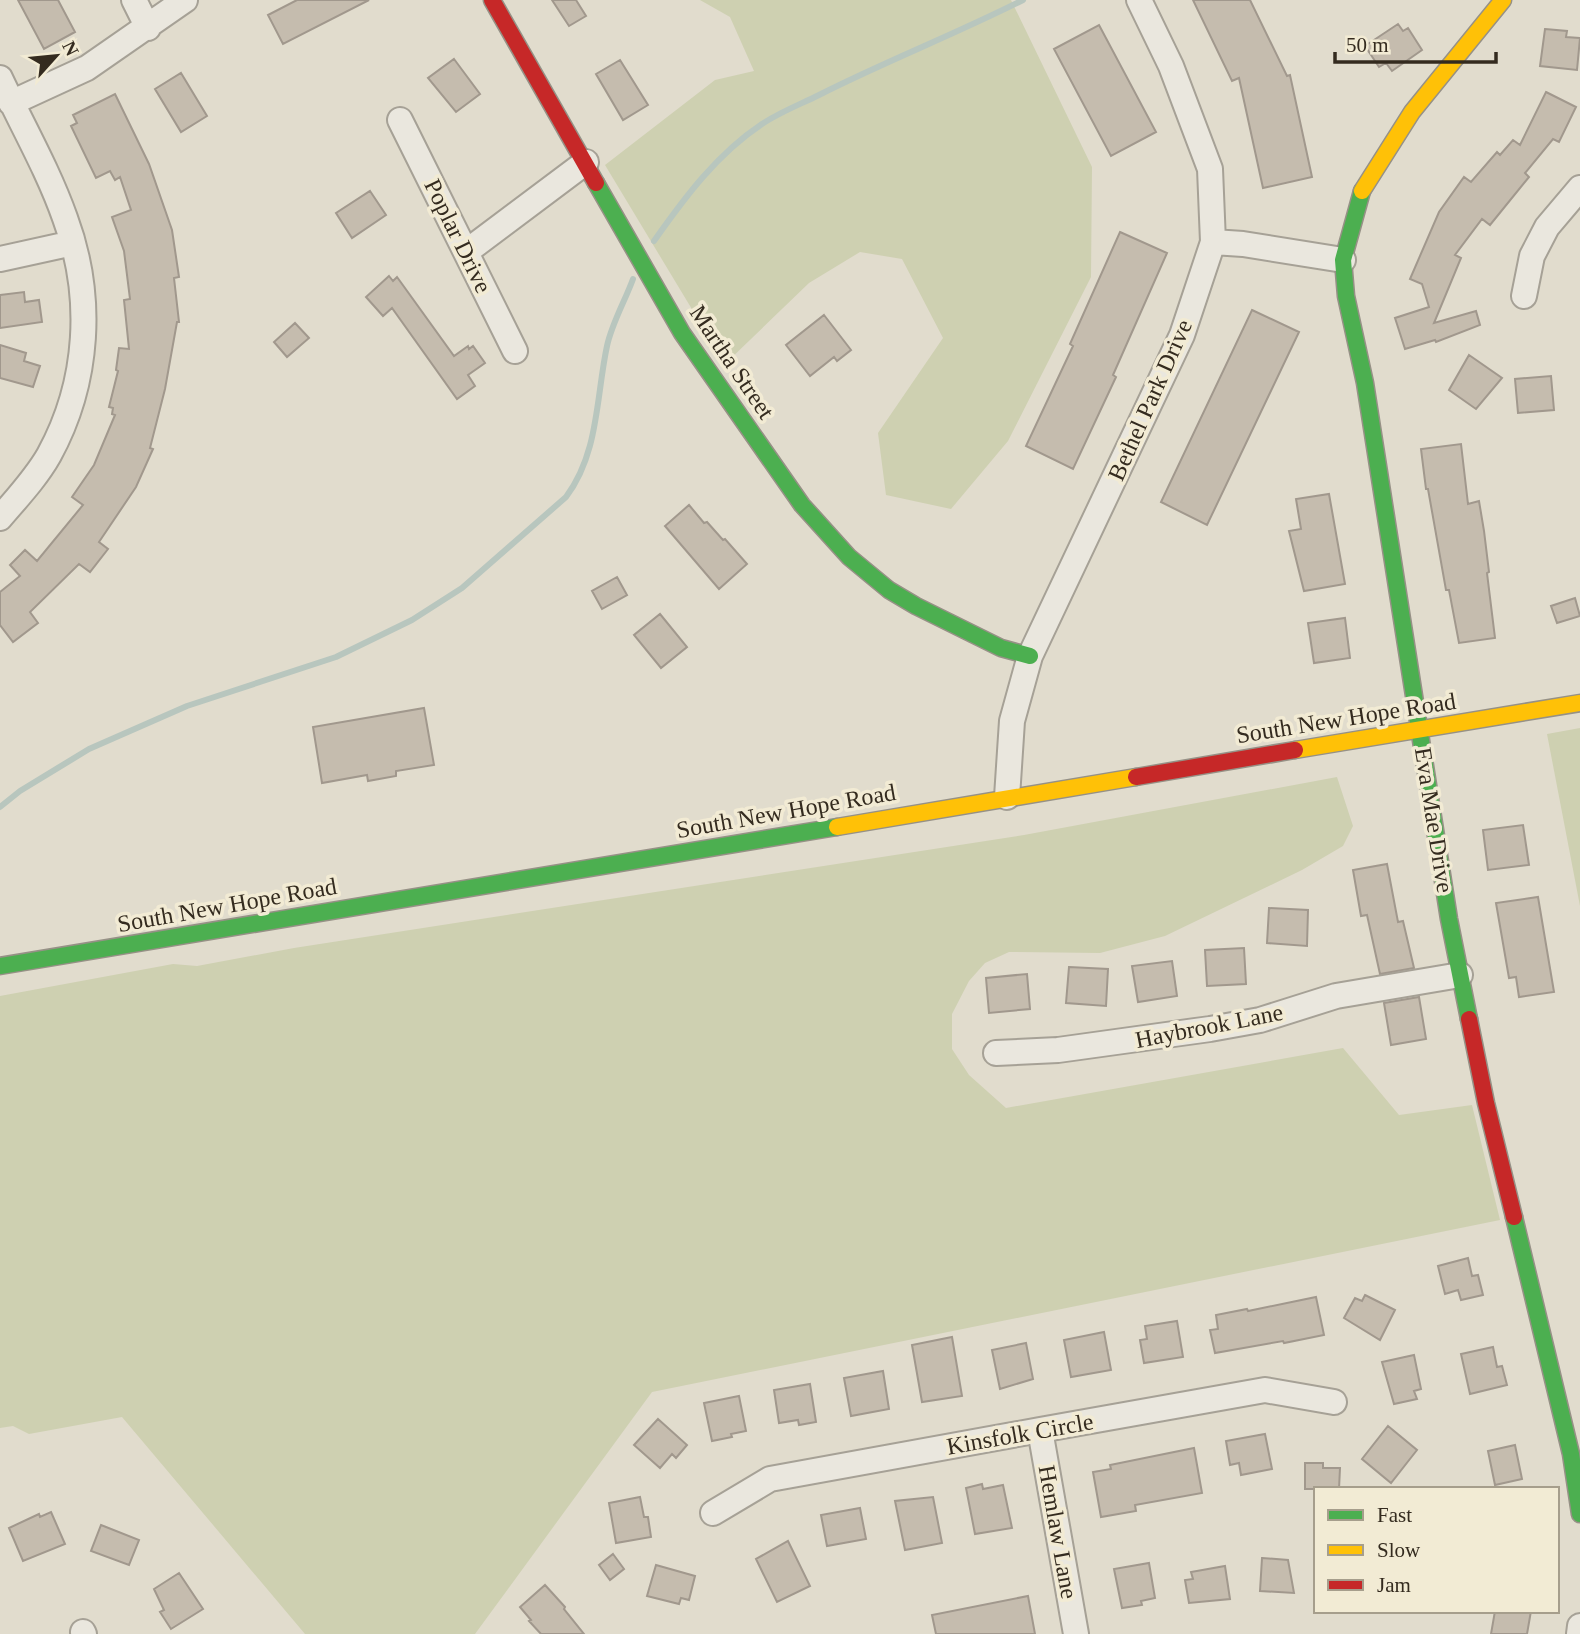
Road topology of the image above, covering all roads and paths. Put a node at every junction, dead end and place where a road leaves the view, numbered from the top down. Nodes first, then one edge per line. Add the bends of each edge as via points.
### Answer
1 (134, 0) edge
2 (185, 0) edge
3 (492, 0) edge
4 (1139, 0) edge
5 (1503, 0) edge
6 (148, 28) junction
7 (0, 78) edge
8 (12, 103) junction
9 (400, 120) dead end
10 (586, 163) junction
11 (1580, 188) edge
12 (1213, 242) junction
13 (73, 243) junction
14 (466, 252) junction
15 (0, 260) edge
16 (1343, 260) junction
17 (1524, 296) dead end
18 (515, 351) dead end
19 (0, 518) edge
20 (1030, 656) junction
21 (1580, 704) edge
22 (1420, 729) junction
23 (1007, 797) junction
24 (0, 966) edge
25 (1460, 975) junction
26 (996, 1053) dead end
27 (1334, 1402) dead end
28 (1040, 1430) junction
29 (713, 1513) dead end
30 (1580, 1514) edge
31 (1580, 1626) edge
32 (1076, 1634) edge
33 (1579, 1634) edge

1 - 6 street
2 - 6 street
3 - 10 street, Martha Street
4 - 12 street, Bethel Park Drive via 1171,66 1210,169
5 - 16 street, Eva Mae Drive via 1412,112 1362,190
6 - 8 street via 87,68
7 - 8 street
8 - 13 street via 55,192
9 - 14 street, Poplar Drive
10 - 14 street
10 - 20 street, Martha Street via 682,333 803,505 849,557 916,606 1001,648
11 - 17 street via 1546,228 1532,256
12 - 16 street
12 - 20 street, Bethel Park Drive via 1182,335
13 - 15 street
13 - 19 street via 85,319 78,379 48,457
14 - 18 street, Poplar Drive
16 - 22 street, Eva Mae Drive
20 - 23 street, Bethel Park Drive via 1012,721
21 - 22 street, South New Hope Road
22 - 23 street, South New Hope Road
22 - 25 street, Eva Mae Drive
23 - 24 street, South New Hope Road
25 - 26 street, Haybrook Lane via 1336,996 1260,1020 1210,1029 1058,1050
25 - 30 street, Eva Mae Drive via 1486,1103 1571,1454
27 - 28 street, Kinsfolk Circle via 1265,1390
28 - 29 street, Kinsfolk Circle via 770,1479
28 - 32 street, Hemlaw Lane
31 - 33 street

